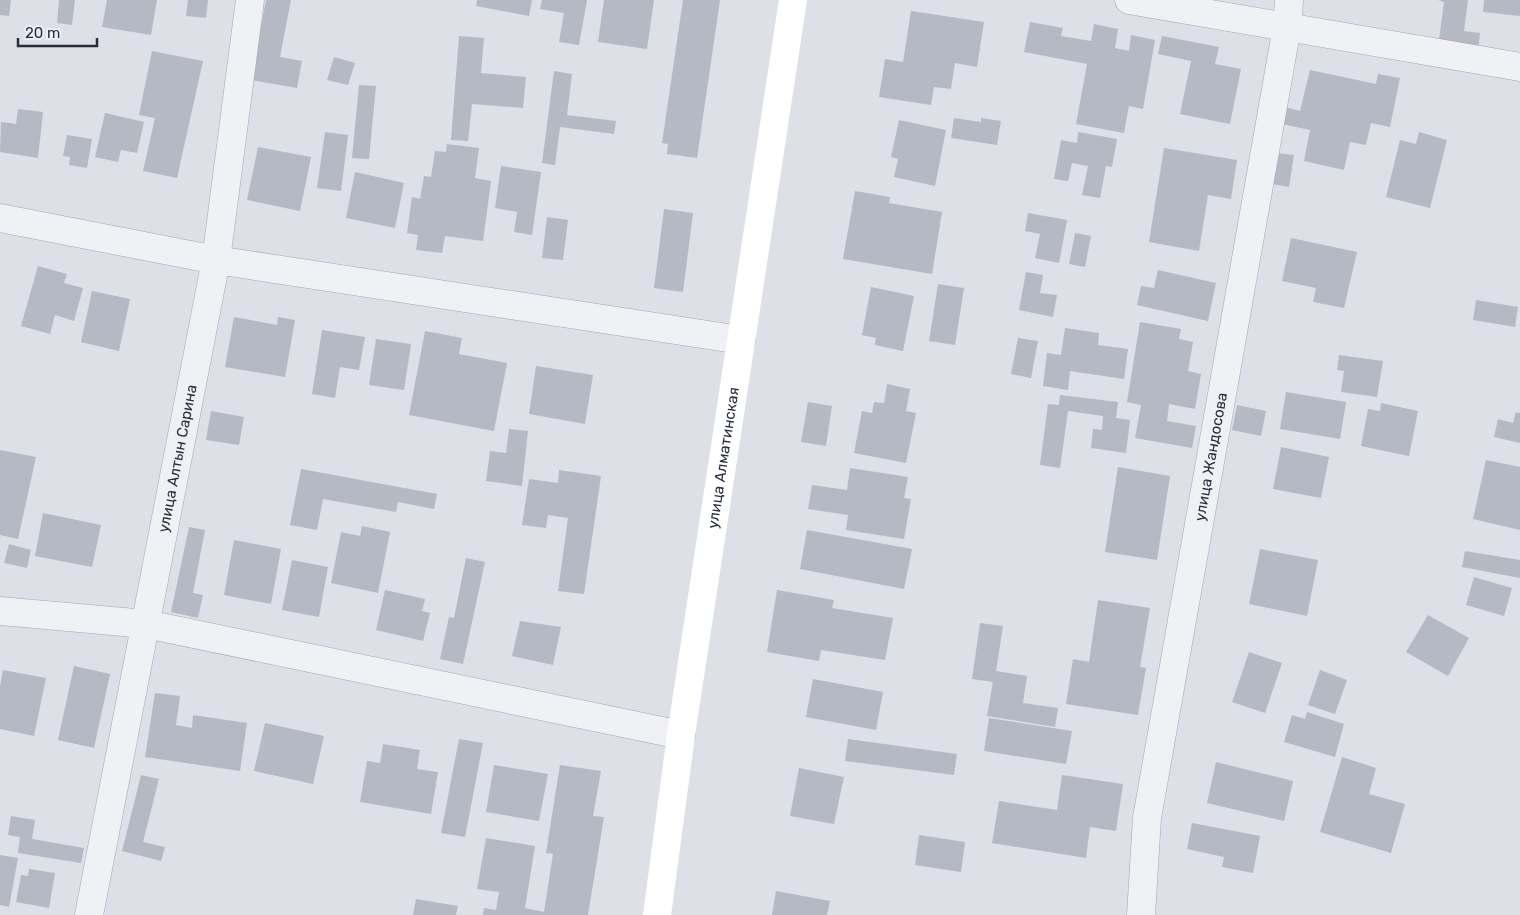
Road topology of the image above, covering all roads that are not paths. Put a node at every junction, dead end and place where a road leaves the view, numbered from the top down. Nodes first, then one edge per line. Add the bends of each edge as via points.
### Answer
1 (250, 0) edge
2 (793, 0) edge
3 (1129, 0) edge
4 (1289, 0) edge
5 (1287, 27) junction
6 (1520, 67) edge
7 (0, 218) edge
8 (216, 260) junction
9 (741, 340) junction
10 (0, 611) edge
11 (146, 624) junction
12 (681, 735) junction
13 (89, 915) edge
14 (657, 915) edge
15 (1141, 915) edge

1 - 8 street, улица Алтын Сарина
2 - 9 street, улица Алматинская
3 - 5 street
4 - 5 street, улица Жандосова
5 - 6 street
5 - 15 street, улица Жандосова via 1147,818
7 - 8 street
8 - 9 street
8 - 11 street, улица Алтын Сарина
9 - 12 street, улица Алматинская
10 - 11 street
11 - 12 street
11 - 13 street, улица Алтын Сарина
12 - 14 street, улица Алматинская

